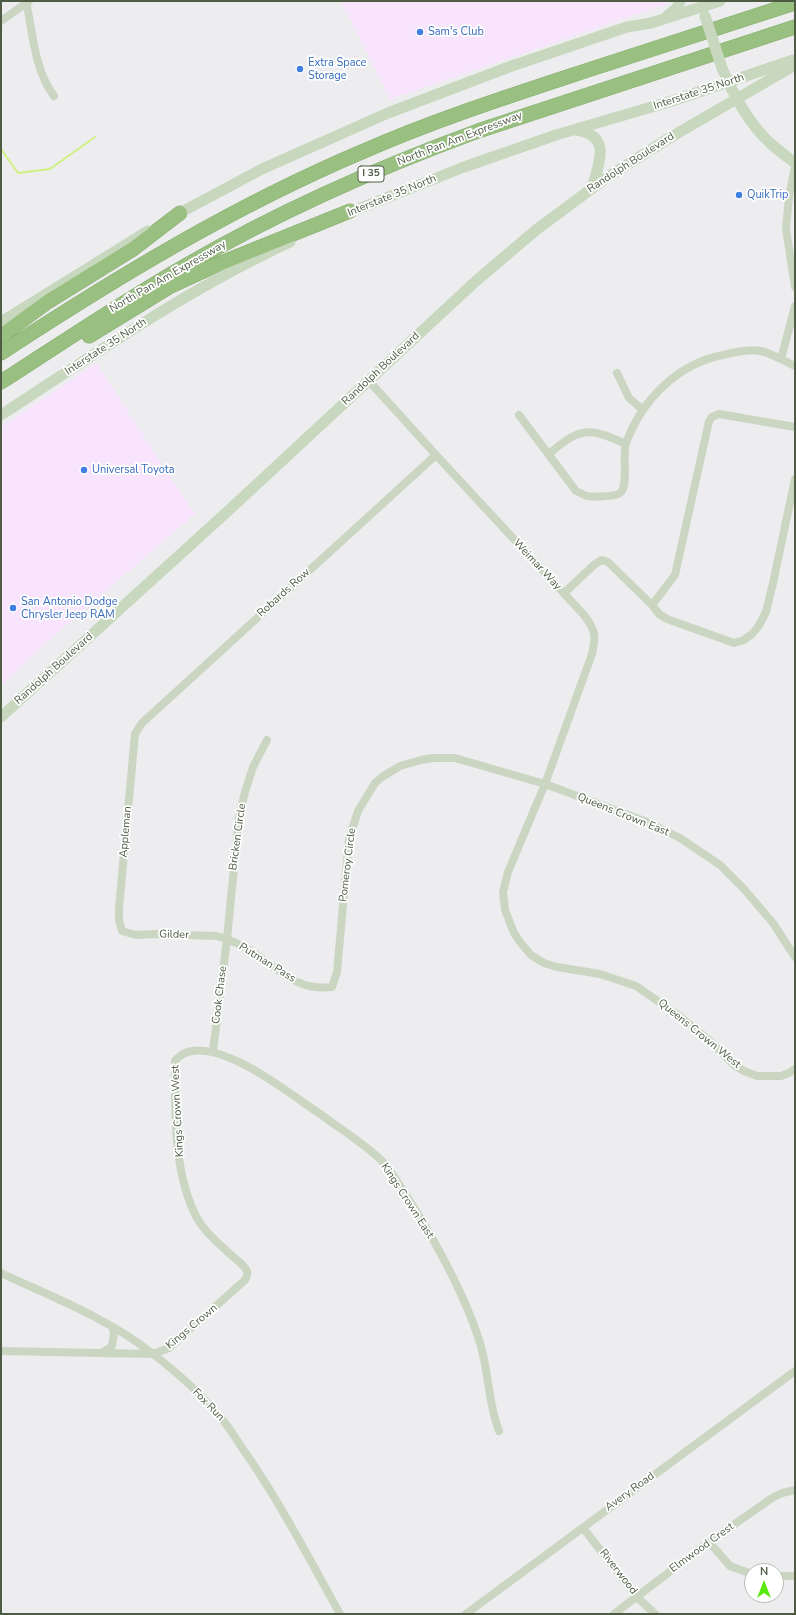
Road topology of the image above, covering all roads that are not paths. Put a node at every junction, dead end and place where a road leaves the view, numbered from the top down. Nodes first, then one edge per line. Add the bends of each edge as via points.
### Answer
1 (680, 1) edge
2 (720, 1) edge
3 (28, 2) edge
4 (795, 3) edge
5 (702, 8) edge
6 (663, 20) junction
7 (1, 21) edge
8 (795, 29) edge
9 (795, 59) edge
10 (795, 65) edge
11 (728, 82) junction
12 (54, 96) dead end
13 (737, 98) junction
14 (576, 130) junction
15 (795, 163) edge
16 (795, 167) edge
17 (592, 188) junction
18 (350, 211) junction
19 (180, 213) junction
20 (795, 287) edge
21 (795, 306) edge
22 (1, 322) edge
23 (1, 336) edge
24 (1, 353) edge
25 (781, 359) junction
26 (794, 362) edge
27 (617, 373) dead end
28 (369, 381) junction
29 (1, 384) edge
30 (642, 409) junction
31 (1, 415) edge
32 (519, 415) dead end
33 (795, 427) edge
34 (626, 444) junction
35 (549, 454) junction
36 (436, 456) junction
37 (795, 479) edge
38 (564, 593) junction
39 (652, 605) junction
40 (1, 717) edge
41 (135, 734) joint
42 (267, 740) dead end
43 (545, 784) junction
44 (122, 931) joint
45 (227, 939) junction
46 (795, 957) edge
47 (332, 987) joint
48 (213, 1051) junction
49 (795, 1069) edge
50 (1, 1273) edge
51 (247, 1276) joint
52 (113, 1328) junction
53 (1, 1351) edge
54 (102, 1352) junction
55 (153, 1354) junction
56 (795, 1370) edge
57 (499, 1431) dead end
58 (795, 1490) edge
59 (583, 1528) junction
60 (709, 1542) junction
61 (744, 1571) edge
62 (784, 1576) edge
63 (795, 1576) edge
64 (637, 1596) junction
65 (340, 1614) edge
66 (466, 1614) edge
67 (614, 1614) edge
68 (655, 1614) edge

1 - 6 main road via 677,8
2 - 5 main road
3 - 7 street
3 - 12 street via 40,70
4 - 24 highway, North Pan Am Expressway / I 35 via 512,95 364,151 303,178 189,237 85,298
5 - 6 main road
5 - 11 main road, bridge
6 - 19 main road via 627,28 509,67 388,113 262,169
8 - 29 highway, North Pan Am Expressway / I 35 via 478,131 332,190 185,266 119,305
9 - 11 main road, Interstate 35 North
10 - 13 main road, Randolph Boulevard
11 - 13 main road
11 - 14 main road, Interstate 35 North
13 - 15 main road via 746,114 768,141
13 - 17 main road, Randolph Boulevard
14 - 17 main road via 588,131 598,140 601,148
14 - 18 main road, Interstate 35 North via 464,167
16 - 20 street via 786,228
17 - 28 main road, Randolph Boulevard via 481,276
18 - 29 highway via 220,263 169,287 77,344
18 - 31 main road, Interstate 35 North via 245,263 138,326
19 - 22 main road via 121,246
19 - 23 highway via 133,249 55,297
21 - 25 street
25 - 26 street
25 - 30 street via 753,350 714,356 676,374
27 - 30 street via 629,398
28 - 36 street, Weimar Way
28 - 40 main road, Randolph Boulevard
30 - 34 street
32 - 35 street
33 - 39 street via 719,414 712,417 709,421 675,575
34 - 35 street via 588,432 566,440
34 - 35 street via 624,488 620,493 600,496 587,496 576,491
36 - 38 street, Weimar Way
36 - 41 street, Robards Row via 142,723
37 - 39 street via 766,612 752,634 744,640 724,640 667,620
38 - 39 street via 602,560 608,562
38 - 43 street, Weimar Way via 591,624 595,638 592,654
41 - 44 street, Appleman via 119,908
42 - 45 street, Bricken Circle via 253,767 239,817
43 - 46 street, Queens Crown East via 647,822 680,838 710,857 744,889 773,923
43 - 47 street, Pomeroy Circle via 455,758 421,760 400,766 375,783 354,819 349,839 337,972
43 - 49 street, Queens Crown West via 508,872 504,892 505,910 520,942 544,963 600,974 636,986 678,1014 744,1071 757,1076 781,1076
44 - 45 street, Gilder via 136,935 217,936
45 - 47 street, Putman Pass via 246,948 282,974 304,985
45 - 48 street, Cook Chase
48 - 51 street, Kings Crown West via 180,1054 175,1061 178,1145 184,1182 197,1219 243,1266
48 - 57 street, Kings Crown East via 244,1064 275,1082 364,1145 384,1163 430,1235 472,1321 484,1357 494,1418
50 - 52 street, Fox Run
51 - 55 street, Kings Crown via 169,1348
52 - 54 street via 112,1346
52 - 55 street, Fox Run
53 - 54 street, Kings Crown
54 - 55 street, Kings Crown
55 - 65 street, Fox Run via 206,1402 229,1429 284,1512
56 - 59 street, Avery Road
58 - 60 street, Elmwood Crest via 772,1498
59 - 64 street, Riverwood
59 - 66 street, Avery Road
60 - 61 street via 730,1566
60 - 64 street, Elmwood Crest
62 - 63 street
64 - 67 street, Elmwood Crest
64 - 68 street, Riverwood

